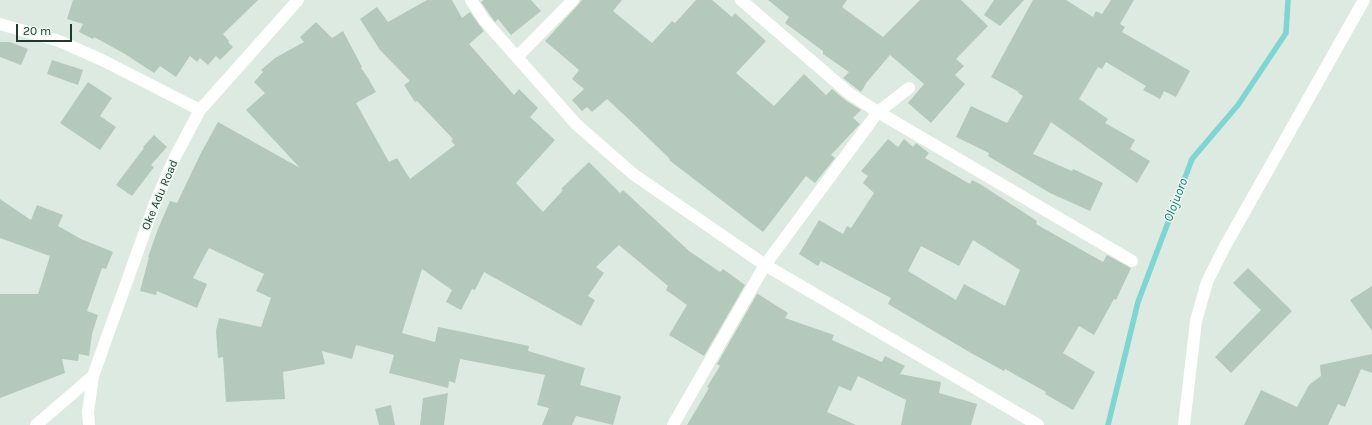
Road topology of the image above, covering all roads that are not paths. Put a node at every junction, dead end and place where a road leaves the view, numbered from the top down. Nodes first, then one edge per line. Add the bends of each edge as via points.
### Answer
1 (298, 0) edge
2 (471, 0) edge
3 (573, 0) edge
4 (741, 0) edge
5 (1364, 0) edge
6 (0, 24) edge
7 (516, 57) junction
8 (908, 88) dead end
9 (200, 110) junction
10 (878, 112) junction
11 (1132, 261) dead end
12 (765, 265) junction
13 (93, 376) junction
14 (36, 425) edge
15 (89, 425) edge
16 (673, 425) edge
17 (1038, 425) edge
18 (1184, 425) edge

1 - 9 street, Oke Adu Road
2 - 7 street via 484,20
3 - 7 street
4 - 10 street via 850,94
5 - 18 street via 1207,282 1196,321
6 - 9 street via 66,44
7 - 12 street via 576,124 633,174
8 - 10 street
9 - 13 street, Oke Adu Road via 155,202
10 - 11 street
10 - 12 street
12 - 16 street
12 - 17 street
13 - 14 street
13 - 15 street, Oke Adu Road via 88,412

